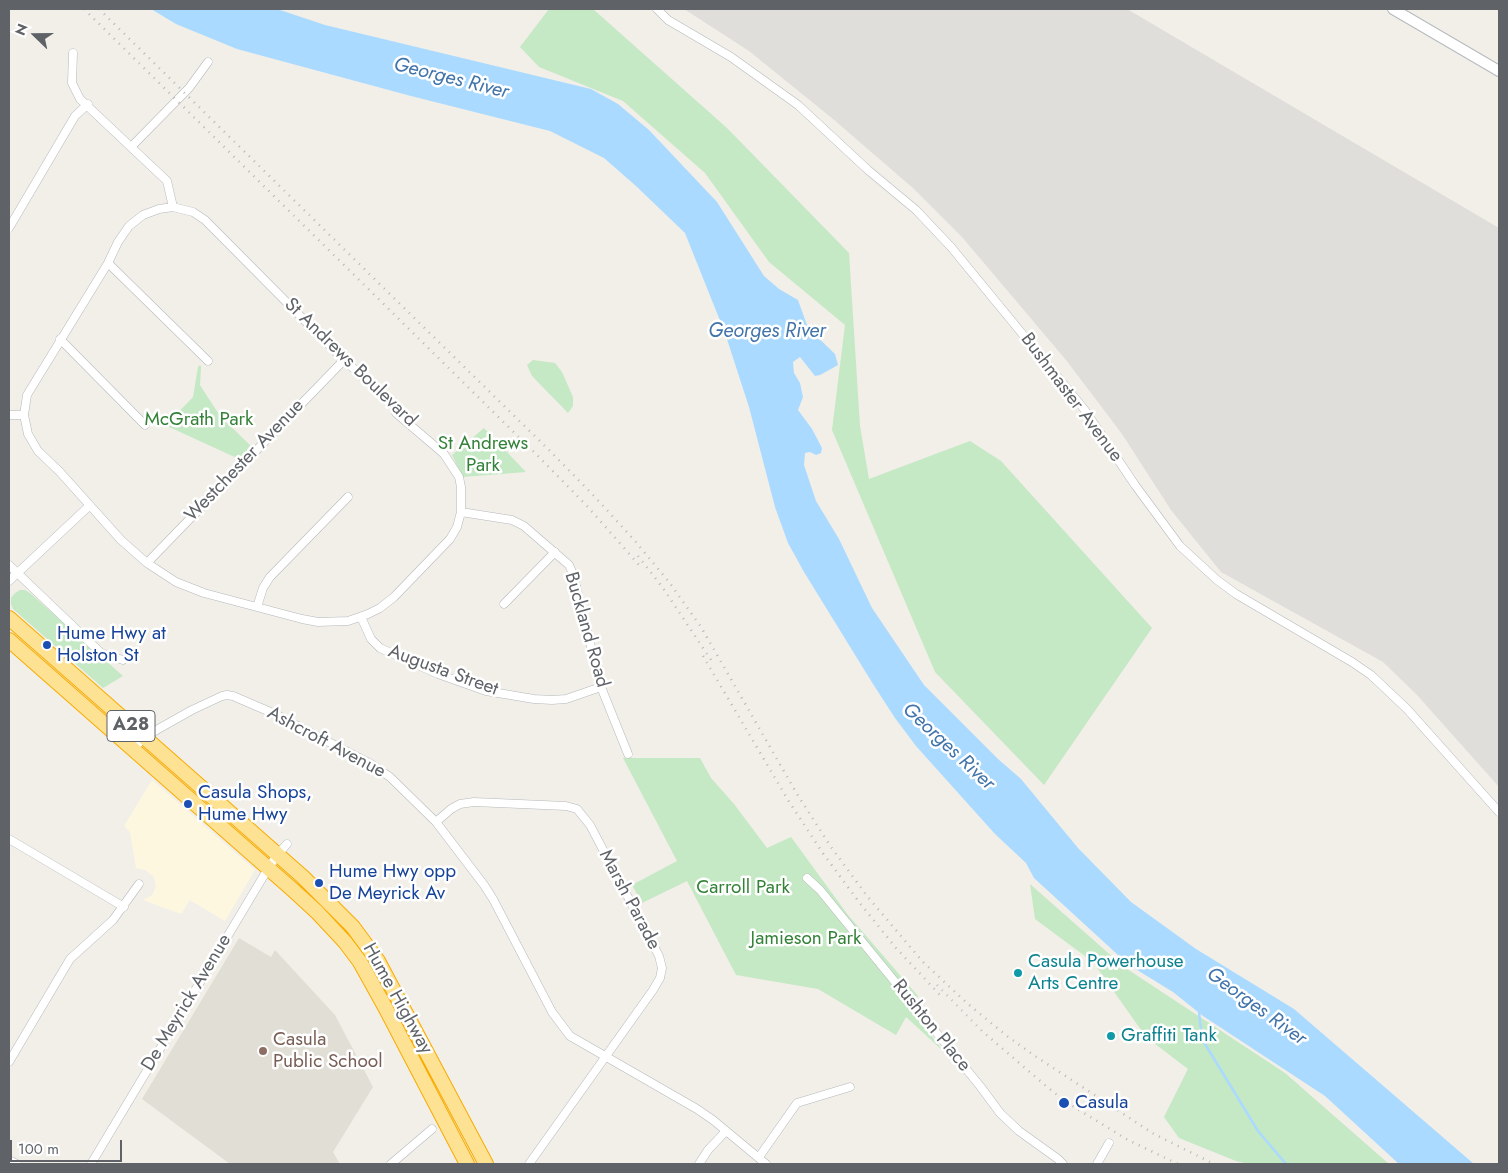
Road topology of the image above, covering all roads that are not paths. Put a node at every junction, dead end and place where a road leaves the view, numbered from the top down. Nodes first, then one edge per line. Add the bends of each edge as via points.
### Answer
1 (657, 9) edge
2 (1393, 9) edge
3 (73, 53) dead end
4 (208, 62) dead end
5 (1499, 71) edge
6 (88, 104) junction
7 (131, 147) junction
8 (173, 207) junction
9 (9, 228) edge
10 (108, 262) junction
11 (60, 340) junction
12 (344, 360) junction
13 (208, 361) dead end
14 (9, 415) edge
15 (24, 415) junction
16 (145, 425) dead end
17 (348, 497) dead end
18 (89, 506) junction
19 (461, 512) junction
20 (555, 552) junction
21 (147, 563) junction
22 (9, 564) edge
23 (17, 573) junction
24 (9, 581) edge
25 (504, 604) dead end
26 (258, 607) junction
27 (361, 617) junction
28 (9, 618) edge
29 (9, 640) edge
30 (123, 660) dead end
31 (601, 686) junction
32 (144, 737) junction
33 (133, 750) junction
34 (628, 754) dead end
35 (1499, 812) edge
36 (436, 822) junction
37 (9, 839) edge
38 (282, 849) junction
39 (268, 868) junction
40 (807, 878) dead end
41 (139, 884) dead end
42 (124, 908) junction
43 (606, 1056) junction
44 (9, 1062) edge
45 (850, 1087) dead end
46 (432, 1129) dead end
47 (726, 1131) junction
48 (1109, 1143) dead end
49 (759, 1157) junction
50 (9, 1160) edge
51 (16, 1164) edge
52 (91, 1164) edge
53 (391, 1164) edge
54 (467, 1164) edge
55 (486, 1164) edge
56 (529, 1164) edge
57 (699, 1164) edge
58 (766, 1164) edge
59 (1063, 1164) edge
60 (1097, 1164) edge

1 - 35 street, Bushmaster Avenue via 668,20 732,57 798,105 916,210 1084,409 1180,546 1236,594 1371,675 1407,709
2 - 5 main road
3 - 6 street via 72,83 80,98
4 - 7 street via 189,88
6 - 7 street
6 - 9 street via 75,116
7 - 8 street via 167,181
8 - 10 street, St Andrews Boulevard via 143,215 129,226
8 - 12 street, St Andrews Boulevard via 193,212 205,220
10 - 11 street, St Andrews Boulevard
10 - 13 street
11 - 15 street, St Andrews Boulevard via 27,395
11 - 16 street
12 - 19 street, St Andrews Boulevard via 393,404 396,413 444,454 459,477
12 - 21 street, Westchester Avenue
14 - 15 street
15 - 18 street, St Andrews Boulevard via 28,434 38,451
17 - 26 street via 270,577
18 - 21 street, St Andrews Boulevard
18 - 23 street
19 - 20 street, Buckland Road via 512,520
19 - 27 street, St Andrews Boulevard via 450,539 400,591 380,608
20 - 25 street
20 - 31 street, Buckland Road via 569,565 573,574
21 - 26 street, St Andrews Boulevard via 187,587
22 - 23 street
23 - 24 street
23 - 30 street via 101,653
26 - 27 street, St Andrews Boulevard via 318,622
27 - 31 street, Augusta Street via 371,639 380,648 486,691 552,700 566,699
28 - 32 highway, Hume Highway / A28
29 - 33 highway, Hume Highway / A28
31 - 34 street, Buckland Road
32 - 33 street, Ashcroft Avenue
32 - 36 street, Ashcroft Avenue via 222,696 233,696 371,764
32 - 38 highway, Hume Highway / A28
33 - 39 highway, Hume Highway / A28
36 - 43 street, Ashcroft Avenue via 493,899 562,1027 570,1036
36 - 43 street, Marsh Parade via 460,804 474,802 566,806 577,809 590,825 659,956 662,968 653,990
37 - 42 street
38 - 39 street, De Meyrick Avenue
38 - 55 highway, Hume Highway / A28 via 362,937 378,961
39 - 52 street, De Meyrick Avenue
39 - 54 highway, Hume Highway / A28 via 317,912 360,962
40 - 59 street, Rushton Place via 1000,1113
41 - 42 street
42 - 44 street via 70,959
43 - 47 street, Ashcroft Avenue via 698,1109
43 - 56 street, Marsh Parade
45 - 49 street via 797,1103
46 - 53 street
47 - 49 street, Ashcroft Avenue
47 - 57 street
48 - 60 street
49 - 58 street, Ashcroft Avenue
50 - 51 street

